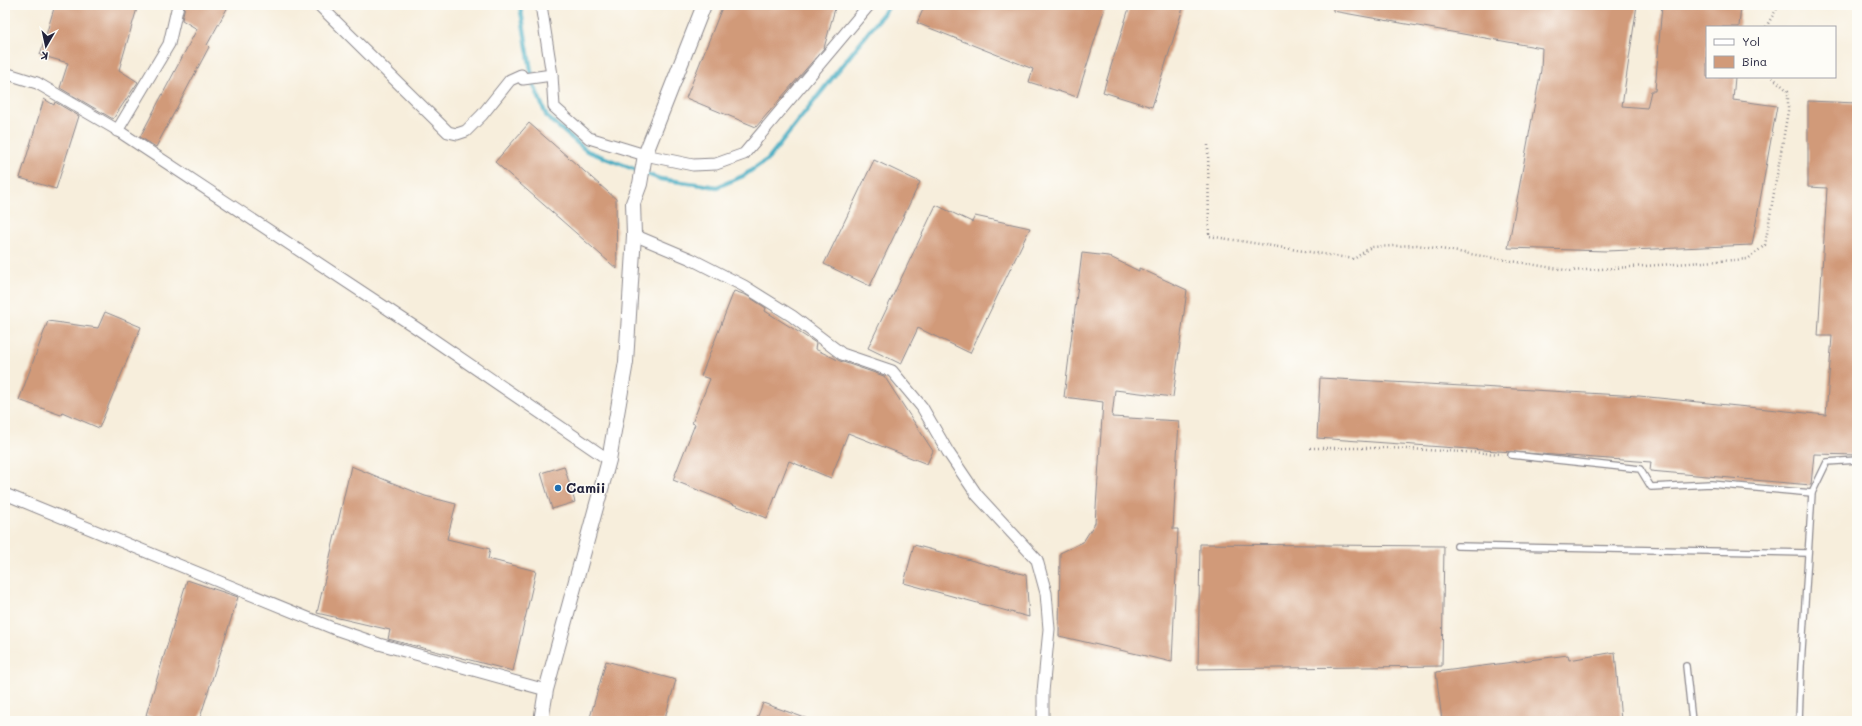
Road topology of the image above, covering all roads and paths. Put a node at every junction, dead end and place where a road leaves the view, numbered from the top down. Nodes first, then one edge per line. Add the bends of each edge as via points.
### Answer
1 (178, 5) edge
2 (319, 5) edge
3 (540, 5) edge
4 (704, 5) edge
5 (869, 5) edge
6 (1779, 5) edge
7 (1767, 26) edge
8 (5, 73) edge
9 (552, 75) junction
10 (1773, 78) edge
11 (118, 131) junction
12 (1208, 145) dead end
13 (645, 159) junction
14 (634, 235) junction
15 (1310, 448) dead end
16 (1510, 455) joint
17 (609, 460) junction
18 (1857, 460) edge
19 (5, 494) edge
20 (1812, 494) junction
21 (1457, 546) dead end
22 (1807, 553) junction
23 (1686, 666) dead end
24 (546, 690) junction
25 (541, 721) edge
26 (1043, 721) edge
27 (1692, 721) edge
28 (1799, 721) edge

1 - 11 street via 169,44
2 - 9 street via 448,132 457,134 466,131 510,80 521,75 523,79
3 - 9 street
4 - 13 street
5 - 13 street via 744,154 716,164 693,165
6 - 7 path
8 - 11 street via 37,83
9 - 13 street via 554,107 589,138
10 - 12 path via 1788,91 1788,111 1765,245 1748,259 1571,271 1417,245 1370,247 1354,259 1209,236
11 - 17 street via 418,329
13 - 14 street via 633,203
14 - 17 street via 626,362
14 - 26 street via 691,259 744,286 792,316 842,354 892,371 922,407 977,495 1037,560 1046,593 1049,629
15 - 16 path via 1389,448
16 - 20 lane via 1640,469 1650,487 1711,484
17 - 24 street
18 - 20 lane via 1827,462
19 - 24 street via 335,629 379,644
20 - 22 lane
21 - 22 lane
22 - 28 lane
23 - 27 lane
24 - 25 street

